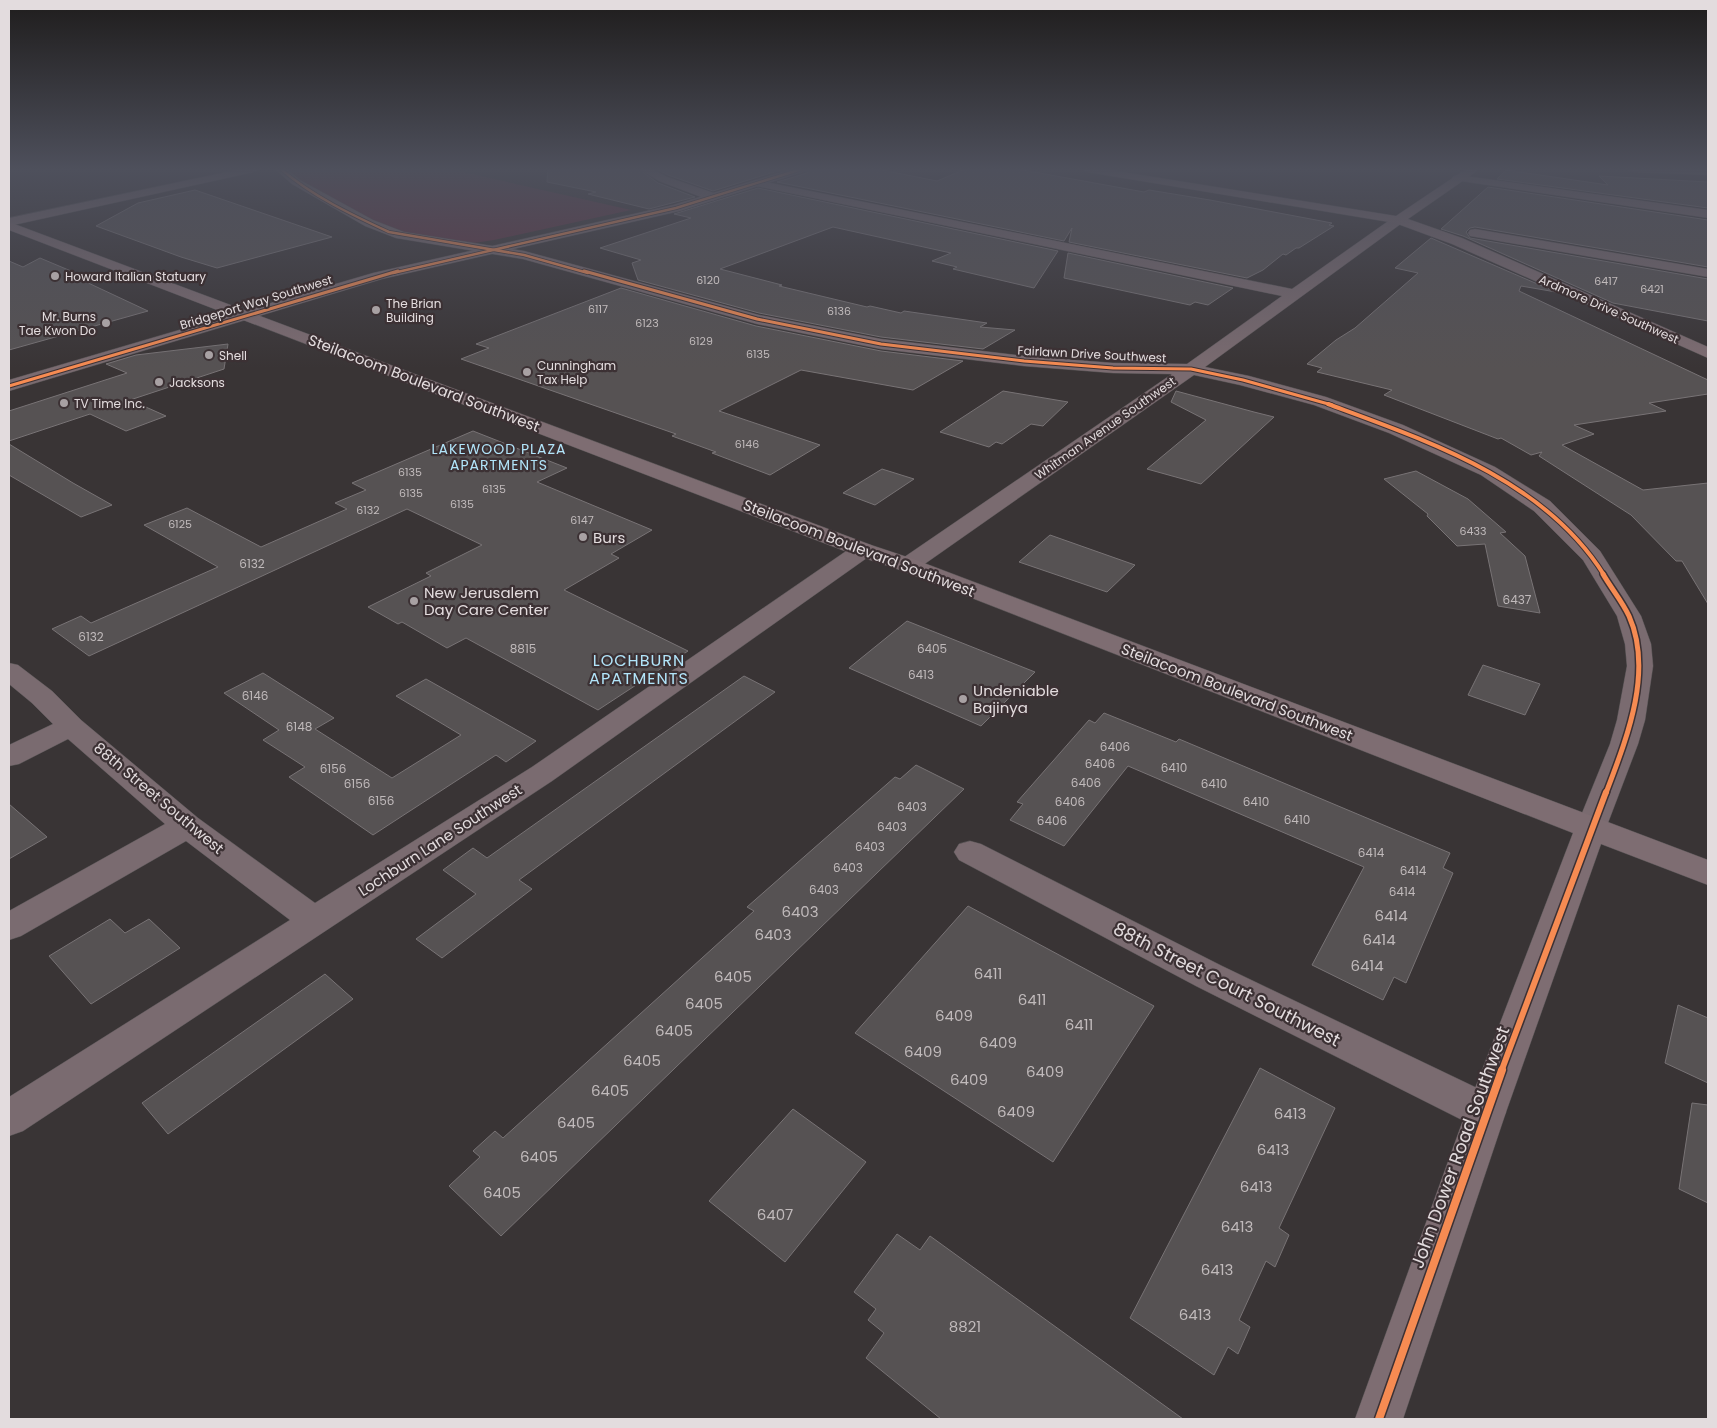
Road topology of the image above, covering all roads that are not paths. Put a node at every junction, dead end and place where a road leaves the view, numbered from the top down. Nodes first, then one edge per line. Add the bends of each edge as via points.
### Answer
1 (39, 236) edge
2 (405, 236) edge
3 (555, 236) edge
4 (1011, 236) edge
5 (1376, 236) edge
6 (1441, 236) edge
7 (1490, 236) edge
8 (487, 250) junction
9 (1708, 273) edge
10 (1293, 294) junction
11 (247, 315) junction
12 (1708, 353) edge
13 (1191, 369) junction
14 (9, 386) edge
15 (864, 550) junction
16 (908, 565) junction
17 (9, 670) edge
18 (71, 726) junction
19 (9, 757) edge
20 (187, 826) junction
21 (1591, 828) junction
22 (970, 852) dead end
23 (1708, 873) edge
24 (314, 920) junction
25 (9, 927) edge
26 (1486, 1112) junction
27 (9, 1118) edge
28 (1379, 1419) edge

1 - 11 main road, Steilacoom Boulevard Southwest
2 - 8 street, Fairlawn Drive Southwest
3 - 8 street, Bridgeport Way Southwest
4 - 10 street
5 - 10 street, Whitman Avenue Southwest
6 - 12 main road, Ardmore Drive Southwest
7 - 9 street
8 - 11 street, Bridgeport Way Southwest via 378,276
8 - 13 street, Fairlawn Drive Southwest via 524,256 765,321 881,344 1024,361 1113,368
10 - 13 street, Whitman Avenue Southwest
11 - 14 street, Bridgeport Way Southwest
11 - 15 main road, Steilacoom Boulevard Southwest
13 - 16 street, Whitman Avenue Southwest
13 - 21 street, Fairlawn Drive Southwest via 1320,401 1443,450 1488,472 1536,502 1592,556 1628,616 1638,644 1640,666 1624,744
15 - 16 main road, Steilacoom Boulevard Southwest
15 - 24 street, Lochburn Lane Southwest via 542,774
16 - 21 main road, Steilacoom Boulevard Southwest
17 - 18 street, 88th Street Southwest
18 - 19 street
18 - 20 street, 88th Street Southwest
20 - 24 street, 88th Street Southwest
20 - 25 street
21 - 23 main road, Steilacoom Boulevard Southwest
21 - 26 main road, John Dower Road Southwest
22 - 26 street, 88th Street Court Southwest via 1209,976
24 - 27 street, Lochburn Lane Southwest
26 - 28 main road, John Dower Road Southwest

